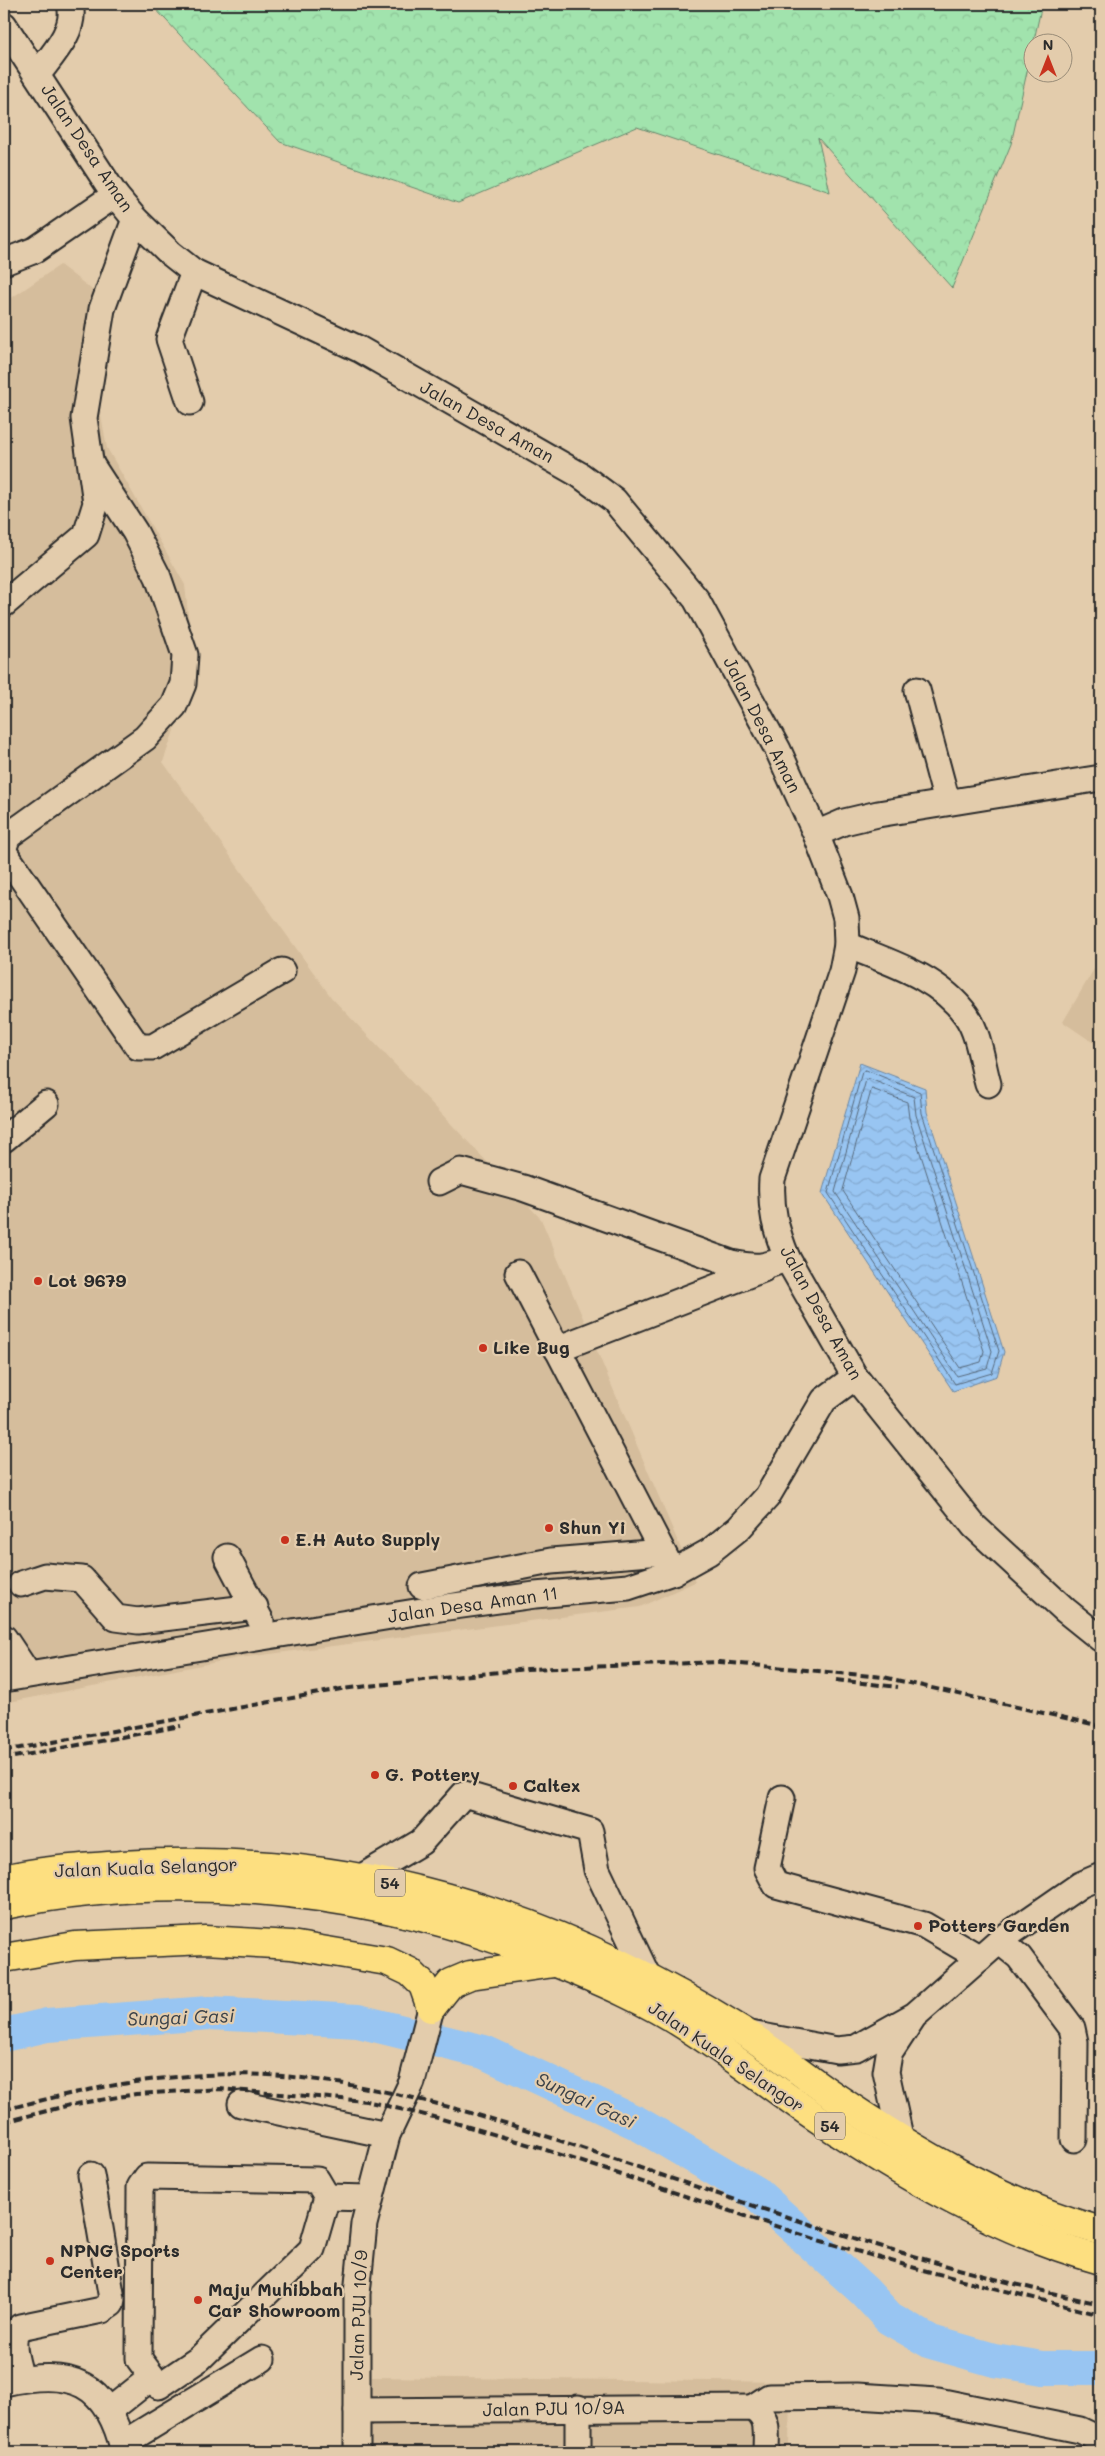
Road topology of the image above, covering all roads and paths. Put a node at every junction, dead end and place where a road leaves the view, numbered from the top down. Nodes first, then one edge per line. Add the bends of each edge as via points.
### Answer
1 (70, 4) edge
2 (4, 25) edge
3 (37, 75) junction
4 (115, 195) junction
5 (135, 219) junction
6 (4, 262) edge
7 (194, 272) junction
8 (190, 402) dead end
9 (92, 466) junction
10 (4, 604) edge
11 (917, 690) dead end
12 (1101, 778) edge
13 (947, 802) junction
14 (816, 834) junction
15 (4, 848) edge
16 (4, 852) edge
17 (847, 945) junction
18 (282, 971) dead end
19 (988, 1084) dead end
20 (46, 1104) dead end
21 (4, 1139) edge
22 (439, 1182) dead end
23 (777, 1262) junction
24 (518, 1272) dead end
25 (557, 1349) junction
26 (855, 1377) junction
27 (227, 1558) dead end
28 (667, 1562) junction
29 (22, 1584) dead end
30 (422, 1586) dead end
31 (255, 1607) junction
32 (267, 1635) junction
33 (4, 1638) edge
34 (1101, 1639) edge
35 (28, 1674) junction
36 (4, 1679) edge
37 (782, 1798) dead end
38 (1101, 1876) edge
39 (362, 1877) junction
40 (4, 1878) edge
41 (4, 1905) edge
42 (999, 1941) junction
43 (4, 1958) edge
44 (980, 1958) junction
45 (555, 1962) junction
46 (648, 1977) junction
47 (429, 2015) junction
48 (915, 2015) junction
49 (745, 2033) junction
50 (241, 2104) dead end
51 (387, 2134) junction
52 (1074, 2139) dead end
53 (901, 2141) junction
54 (91, 2175) dead end
55 (326, 2197) junction
56 (369, 2198) junction
57 (1101, 2231) edge
58 (1101, 2260) edge
59 (218, 2339) junction
60 (152, 2377) junction
61 (12, 2381) edge
62 (578, 2408) junction
63 (752, 2408) junction
64 (109, 2411) junction
65 (357, 2412) junction
66 (1101, 2440) edge
67 (123, 2448) edge
68 (357, 2452) edge
69 (578, 2452) edge
70 (766, 2452) edge

1 - 3 street via 71,24
2 - 3 street, Jalan Desa Aman
3 - 4 street, Jalan Desa Aman
4 - 5 street, Jalan Desa Aman
4 - 6 street via 34,250
5 - 7 street, Jalan Desa Aman
5 - 9 street via 102,309 84,418
7 - 8 street via 169,339
7 - 14 street, Jalan Desa Aman via 358,349 580,475 614,500 696,599 778,750
9 - 10 street via 96,503 86,535
9 - 15 street via 135,532 158,577 185,655 184,684 174,706 145,738 8,836
11 - 13 street
12 - 13 street
13 - 14 street via 852,820
14 - 17 street, Jalan Desa Aman via 840,896 846,918
16 - 18 street via 138,1047 153,1047
17 - 19 street via 922,977 947,994 966,1016
17 - 23 street, Jalan Desa Aman via 842,971 772,1179
20 - 21 street
22 - 23 street via 461,1171 523,1188 731,1263 750,1267
23 - 25 street
23 - 26 street, Jalan Desa Aman
24 - 25 street
25 - 28 street
26 - 28 street, Jalan Desa Aman 11 via 824,1400 767,1497 739,1528 710,1552
26 - 34 street, Jalan Desa Aman via 974,1526 1064,1610
27 - 31 street
28 - 30 street via 551,1561
28 - 32 street, Jalan Desa Aman 11 via 628,1587 535,1594
29 - 31 street via 45,1576 82,1579 116,1618 138,1621
31 - 32 street
32 - 35 street, Jalan Desa Aman 11
33 - 35 street
35 - 36 street, Jalan Desa Aman 11
37 - 44 street via 767,1868 776,1885 924,1925
38 - 42 street via 1080,1885
39 - 40 highway, Jalan Kuala Selangor / 54 via 193,1862 77,1868
39 - 46 highway, Jalan Kuala Selangor / 54 via 424,1890 509,1917 611,1958
39 - 46 street via 421,1842 464,1794 590,1831 597,1870
41 - 45 highway, Jalan Kuala Selangor / 54 via 128,1889 220,1888 303,1896 378,1908 445,1924 505,1942
42 - 44 street
42 - 52 street via 1019,1957 1072,2028 1075,2042
43 - 47 highway via 75,1946 205,1940 290,1945 387,1961 410,1972 423,1985
44 - 48 street
45 - 47 highway via 470,1975 451,1983
45 - 58 highway, Jalan Kuala Selangor / 54 via 656,2008 815,2116 935,2190 1005,2224
46 - 49 highway, Jalan Kuala Selangor / 54
47 - 51 street, Jalan PJU 10/9 via 412,2082
48 - 49 street via 856,2048 837,2050
48 - 53 street via 890,2054 886,2072
49 - 53 highway, Jalan Kuala Selangor / 54
50 - 51 street
51 - 56 street, Jalan PJU 10/9
53 - 57 highway, Jalan Kuala Selangor / 54 via 1012,2199
54 - 61 street via 112,2299 102,2310 20,2327 14,2341
55 - 56 street
55 - 59 street via 312,2249
55 - 60 street via 317,2180 147,2177 140,2187 139,2359
56 - 65 street, Jalan PJU 10/9 via 360,2248 357,2294
59 - 60 street via 199,2359 159,2386
59 - 67 street via 253,2365
60 - 64 street
61 - 64 street via 54,2377 78,2382 94,2391
62 - 63 street, Jalan PJU 10/9A
62 - 65 street, Jalan PJU 10/9A
62 - 69 street
63 - 66 street via 769,2397 857,2396 938,2401 1080,2430
63 - 70 street via 764,2418
64 - 67 street
65 - 68 street, Jalan PJU 10/9

